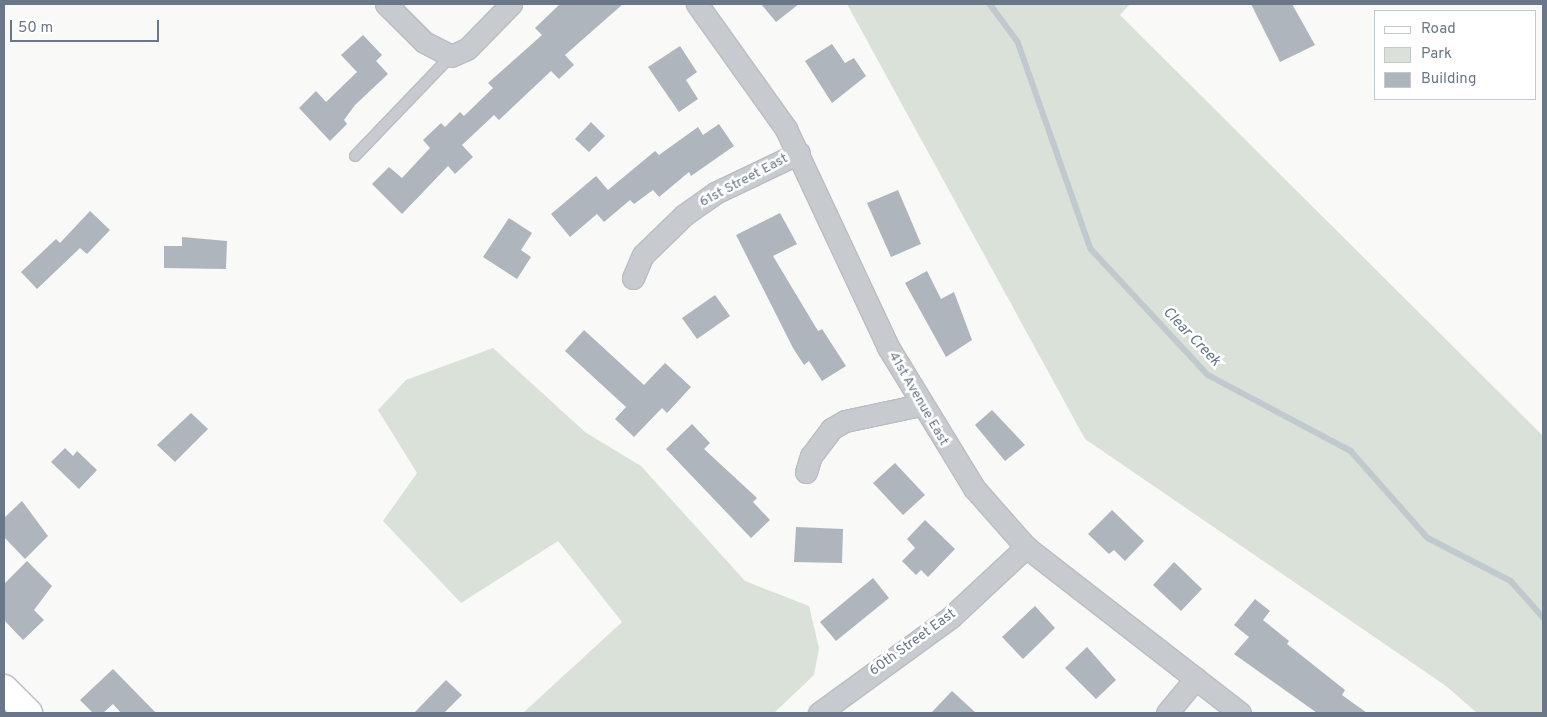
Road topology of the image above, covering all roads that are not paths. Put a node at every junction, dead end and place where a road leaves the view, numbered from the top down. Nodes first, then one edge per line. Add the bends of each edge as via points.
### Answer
1 (386, 4) edge
2 (511, 4) edge
3 (697, 4) edge
4 (451, 56) junction
5 (799, 153) junction
6 (355, 156) dead end
7 (633, 278) dead end
8 (920, 405) junction
9 (806, 472) dead end
10 (1026, 547) junction
11 (1196, 678) junction
12 (4, 688) edge
13 (28, 713) edge
14 (819, 713) edge
15 (1167, 713) edge
16 (1240, 713) edge

1 - 4 street via 424,42
2 - 4 street via 467,49
3 - 5 street, 41st Avenue East via 771,105
4 - 6 lane
5 - 7 street, 61st Street East via 715,193 684,215 649,248
5 - 8 street, 41st Avenue East via 888,347
8 - 9 street via 845,421 831,429 811,456
8 - 10 street, 41st Avenue East via 974,488
10 - 11 street, 41st Avenue East
10 - 14 street, 60th Street East via 951,617
11 - 15 street
11 - 16 street, 41st Avenue East
12 - 13 street

